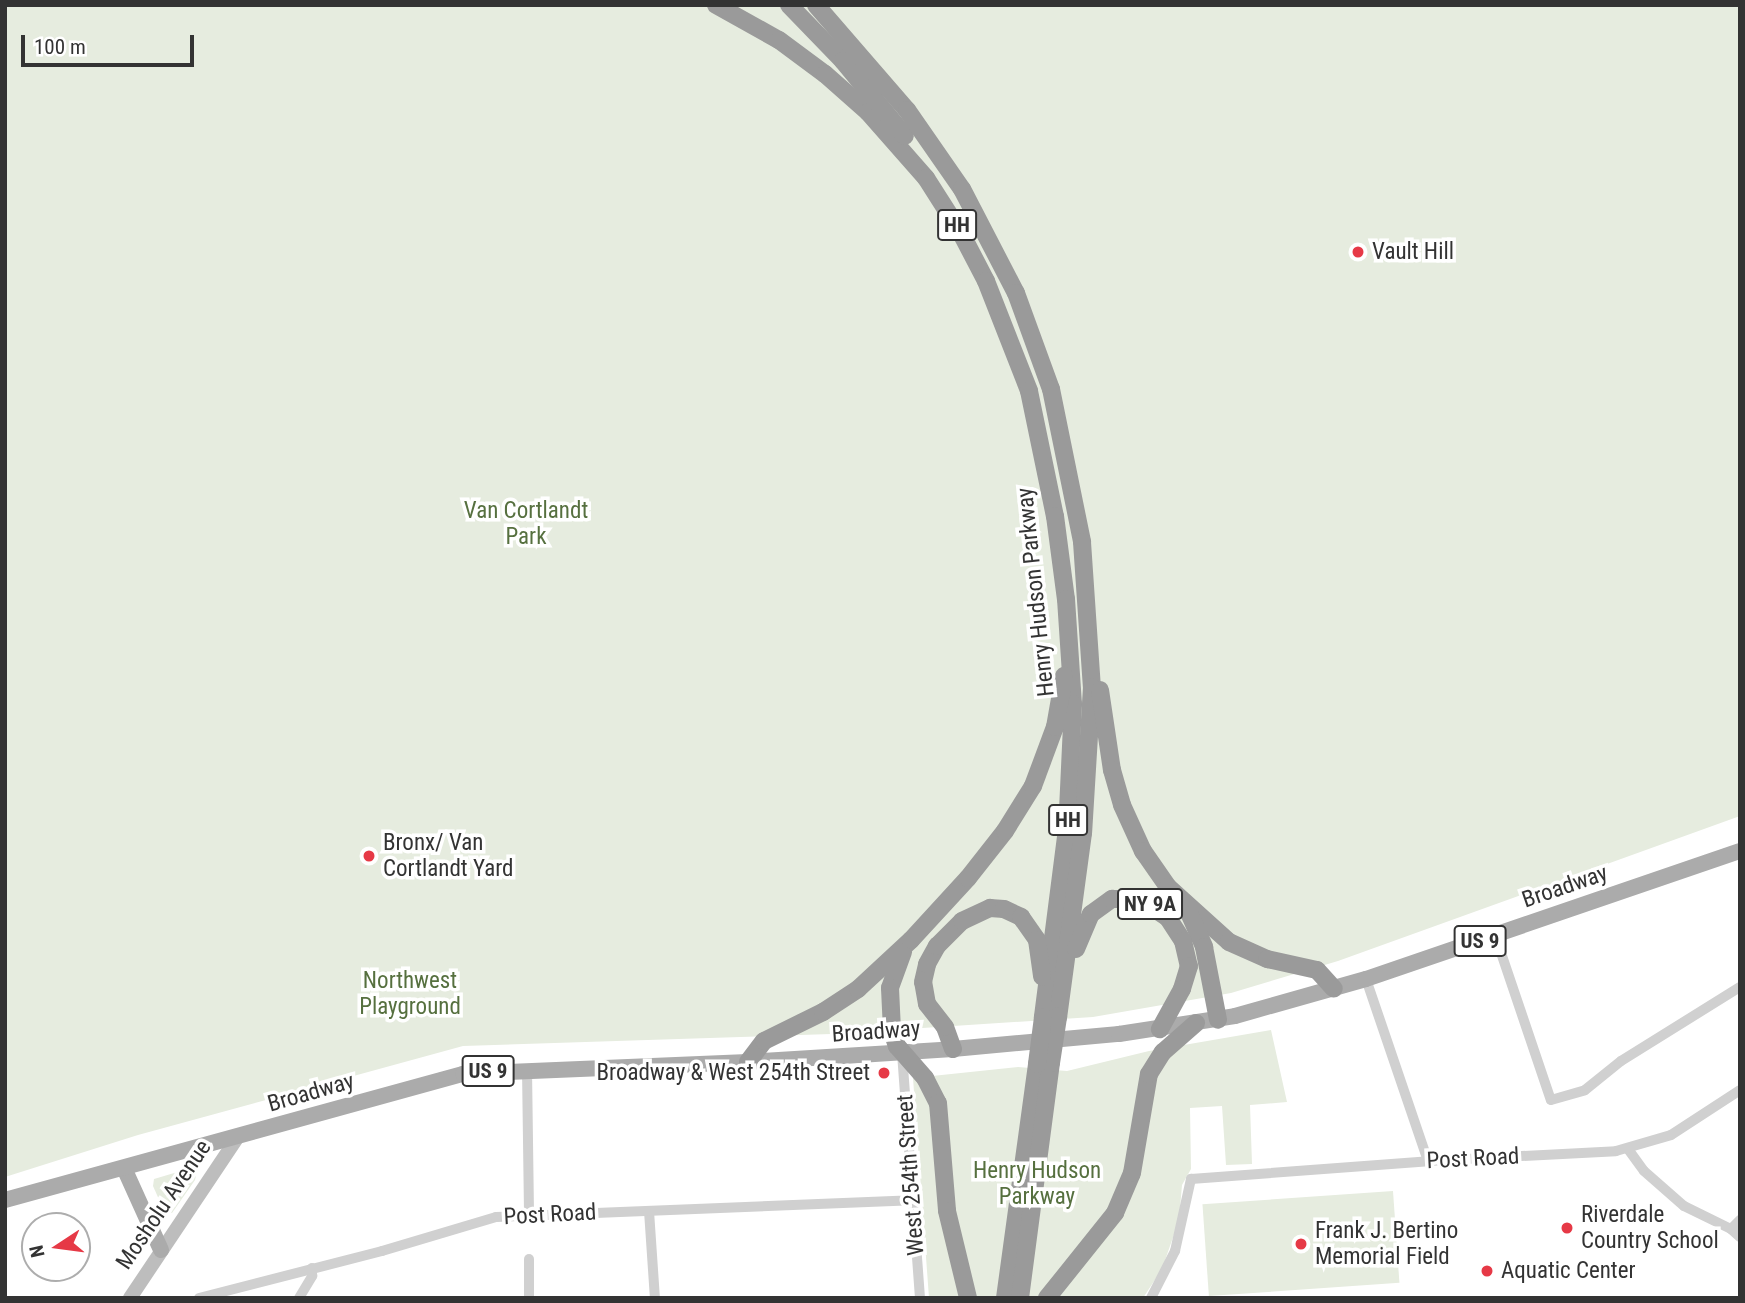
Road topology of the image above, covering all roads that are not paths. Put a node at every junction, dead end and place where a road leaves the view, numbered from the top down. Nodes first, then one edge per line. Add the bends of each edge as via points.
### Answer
1 (716, 5) edge
2 (789, 5) edge
3 (816, 5) edge
4 (824, 5) edge
5 (860, 54) junction
6 (946, 207) junction
7 (1068, 621) junction
8 (1090, 625) junction
9 (1740, 851) edge
10 (1173, 892) junction
11 (1495, 935) junction
12 (911, 940) junction
13 (1366, 979) junction
14 (1740, 986) edge
15 (1062, 989) junction
16 (1334, 989) junction
17 (1051, 1017) junction
18 (1218, 1020) junction
19 (1196, 1023) junction
20 (1160, 1029) junction
21 (953, 1049) junction
22 (902, 1053) junction
23 (748, 1062) junction
24 (1044, 1063) junction
25 (527, 1069) junction
26 (1740, 1090) edge
27 (237, 1138) junction
28 (1628, 1149) junction
29 (1428, 1161) junction
30 (124, 1168) junction
31 (5, 1200) edge
32 (912, 1200) junction
33 (649, 1211) junction
34 (529, 1214) junction
35 (1740, 1220) edge
36 (1731, 1229) junction
37 (1740, 1237) edge
38 (161, 1250) junction
39 (529, 1259) dead end
40 (312, 1268) junction
41 (131, 1298) edge
42 (199, 1298) edge
43 (299, 1298) edge
44 (529, 1298) edge
45 (655, 1298) edge
46 (920, 1298) edge
47 (968, 1298) edge
48 (1004, 1298) edge
49 (1020, 1298) edge
50 (1047, 1298) edge
51 (1151, 1298) edge

1 - 6 highway, Henry Hudson Parkway / HH via 779,40 851,96 906,153
2 - 6 highway via 897,125 924,161
3 - 5 highway, Henry Hudson Parkway / HH
4 - 5 highway
5 - 8 highway, Henry Hudson Parkway / HH via 948,167 1025,313 1051,389 1069,471
6 - 7 highway, Henry Hudson Parkway / HH via 986,281 1029,391 1055,516
7 - 12 highway via 1057,716 1030,792 968,878
7 - 17 highway, Henry Hudson Parkway / HH via 1073,704 1071,788
8 - 10 highway via 1119,796 1140,844
8 - 15 highway, Henry Hudson Parkway / HH via 1089,761
9 - 11 main road, Broadway / US 9
10 - 16 highway via 1229,942 1267,959 1317,970
10 - 18 highway via 1201,936
11 - 13 main road, Broadway / US 9
11 - 14 street via 1551,1100 1585,1090 1621,1061
12 - 22 highway via 890,988 892,1031
12 - 23 highway via 858,989 764,1041
13 - 16 main road, Broadway / US 9
13 - 29 street
15 - 17 highway, Henry Hudson Parkway / HH
15 - 20 highway, NY 9A via 1095,909 1116,898 1144,901 1176,928 1189,961 1182,989
16 - 18 main road, Broadway / US 9
17 - 21 highway via 1032,931 1013,912 981,910 946,935 925,970 923,988 928,1004
17 - 24 highway, Henry Hudson Parkway / HH, bridge
18 - 19 main road, Broadway / US 9
19 - 20 main road, Broadway / US 9
19 - 50 highway via 1163,1052 1149,1074 1132,1172 1115,1213
20 - 21 main road, Broadway / US 9
21 - 22 main road, Broadway / US 9
22 - 23 main road, Broadway / US 9
22 - 32 street, West 254th Street
22 - 47 highway via 929,1084 940,1111 947,1212
23 - 25 main road, Broadway / US 9
24 - 48 highway, Henry Hudson Parkway / HH
24 - 49 highway, Henry Hudson Parkway / HH
25 - 27 main road, Broadway / US 9 via 451,1076
25 - 34 street
26 - 28 street, Post Road via 1671,1135
27 - 30 main road, Broadway / US 9
27 - 38 street, Mosholu Avenue
28 - 29 street, Post Road
28 - 36 street via 1644,1171 1684,1206
29 - 51 street, Post Road via 1191,1179 1175,1251
30 - 31 main road, Broadway / US 9
30 - 38 main road
32 - 33 street, Post Road
32 - 46 street, West 254th Street
33 - 34 street, Post Road
33 - 45 street
34 - 40 street, Post Road via 496,1217
35 - 36 street
36 - 37 street
38 - 41 street, Mosholu Avenue
39 - 44 street
40 - 42 street, Post Road
40 - 43 street

